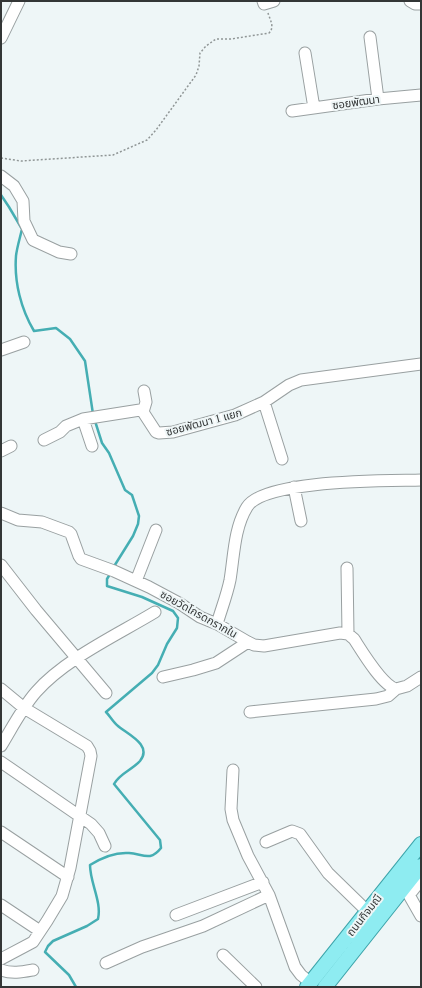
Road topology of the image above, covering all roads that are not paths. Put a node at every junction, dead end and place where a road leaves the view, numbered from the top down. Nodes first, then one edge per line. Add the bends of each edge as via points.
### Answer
1 (19, 1) edge
2 (410, 1) edge
3 (421, 4) edge
4 (370, 37) dead end
5 (1, 38) edge
6 (305, 53) dead end
7 (421, 95) edge
8 (378, 99) junction
9 (314, 108) junction
10 (292, 111) dead end
11 (1, 176) edge
12 (71, 254) dead end
13 (24, 342) dead end
14 (1, 350) edge
15 (421, 364) edge
16 (144, 391) dead end
17 (264, 402) junction
18 (143, 412) junction
19 (83, 419) junction
20 (44, 440) dead end
21 (92, 446) dead end
22 (282, 459) dead end
23 (421, 480) edge
24 (294, 487) junction
25 (1, 513) edge
26 (301, 521) dead end
27 (156, 530) dead end
28 (1, 565) edge
29 (347, 568) dead end
30 (136, 581) junction
31 (155, 612) dead end
32 (217, 624) junction
33 (348, 634) junction
34 (248, 642) junction
35 (78, 658) junction
36 (163, 677) dead end
37 (421, 677) edge
38 (1, 689) edge
39 (396, 689) junction
40 (106, 693) dead end
41 (24, 708) junction
42 (250, 712) dead end
43 (1, 746) edge
44 (1, 762) edge
45 (233, 770) dead end
46 (80, 816) junction
47 (1, 832) edge
48 (266, 842) dead end
49 (421, 844) edge
50 (105, 846) dead end
51 (421, 866) edge
52 (68, 876) junction
53 (421, 880) edge
54 (262, 882) junction
55 (406, 892) junction
56 (270, 895) junction
57 (1, 905) edge
58 (367, 911) junction
59 (176, 915) dead end
60 (421, 916) edge
61 (40, 931) junction
62 (223, 955) dead end
63 (1, 959) edge
64 (106, 963) dead end
65 (1, 970) edge
66 (32, 970) dead end
67 (309, 985) edge
68 (256, 987) edge
69 (325, 987) edge

1 - 5 street
2 - 3 street
4 - 8 street
6 - 9 street
7 - 8 street, ซอยพัฒนา
8 - 9 street, ซอยพัฒนา
9 - 10 street, ซอยพัฒนา
11 - 12 street via 14,186 23,201 24,221 33,240
13 - 14 street
15 - 17 street, ซอยพัฒนา 1 แยก via 301,380
16 - 18 street via 146,402
17 - 18 street, ซอยพัฒนา 1 แยก via 235,415 159,434
17 - 22 street
18 - 19 street via 140,410
19 - 20 street
19 - 21 street
23 - 24 street via 361,481
24 - 26 street
24 - 32 street via 257,498 248,506 239,528 229,581
25 - 30 street, ซอยวัดโกรดกรากใน via 18,520 42,522 65,530 71,534 81,559
27 - 30 street
28 - 35 street
29 - 33 street
30 - 32 street, ซอยวัดโกรดกรากใน
31 - 35 street
32 - 34 street, ซอยวัดโกรดกรากใน
33 - 34 street, ซอยวัดโกรดกรากใน via 340,633 264,646
33 - 39 street via 383,680 391,688
34 - 36 street via 216,663
35 - 40 street
35 - 41 street via 57,672
37 - 39 street via 407,686
38 - 41 street
39 - 42 street via 388,696 376,699
41 - 43 street
41 - 46 street via 90,750
44 - 46 street
45 - 54 street via 233,820
46 - 50 street via 99,833
46 - 52 street
47 - 52 street
48 - 58 street via 292,832 300,834 328,873
49 - 58 main road, ถนนกิจมณี
51 - 55 main road, ถนนกิจมณี
52 - 61 street via 62,896
53 - 55 street
54 - 56 street
54 - 59 street
55 - 60 street
55 - 69 main road, ถนนกิจมณี
56 - 64 street via 203,926 142,947
56 - 67 street via 295,967
57 - 61 street
58 - 67 main road, ถนนกิจมณี
61 - 63 street via 33,942
62 - 68 street
65 - 66 street

